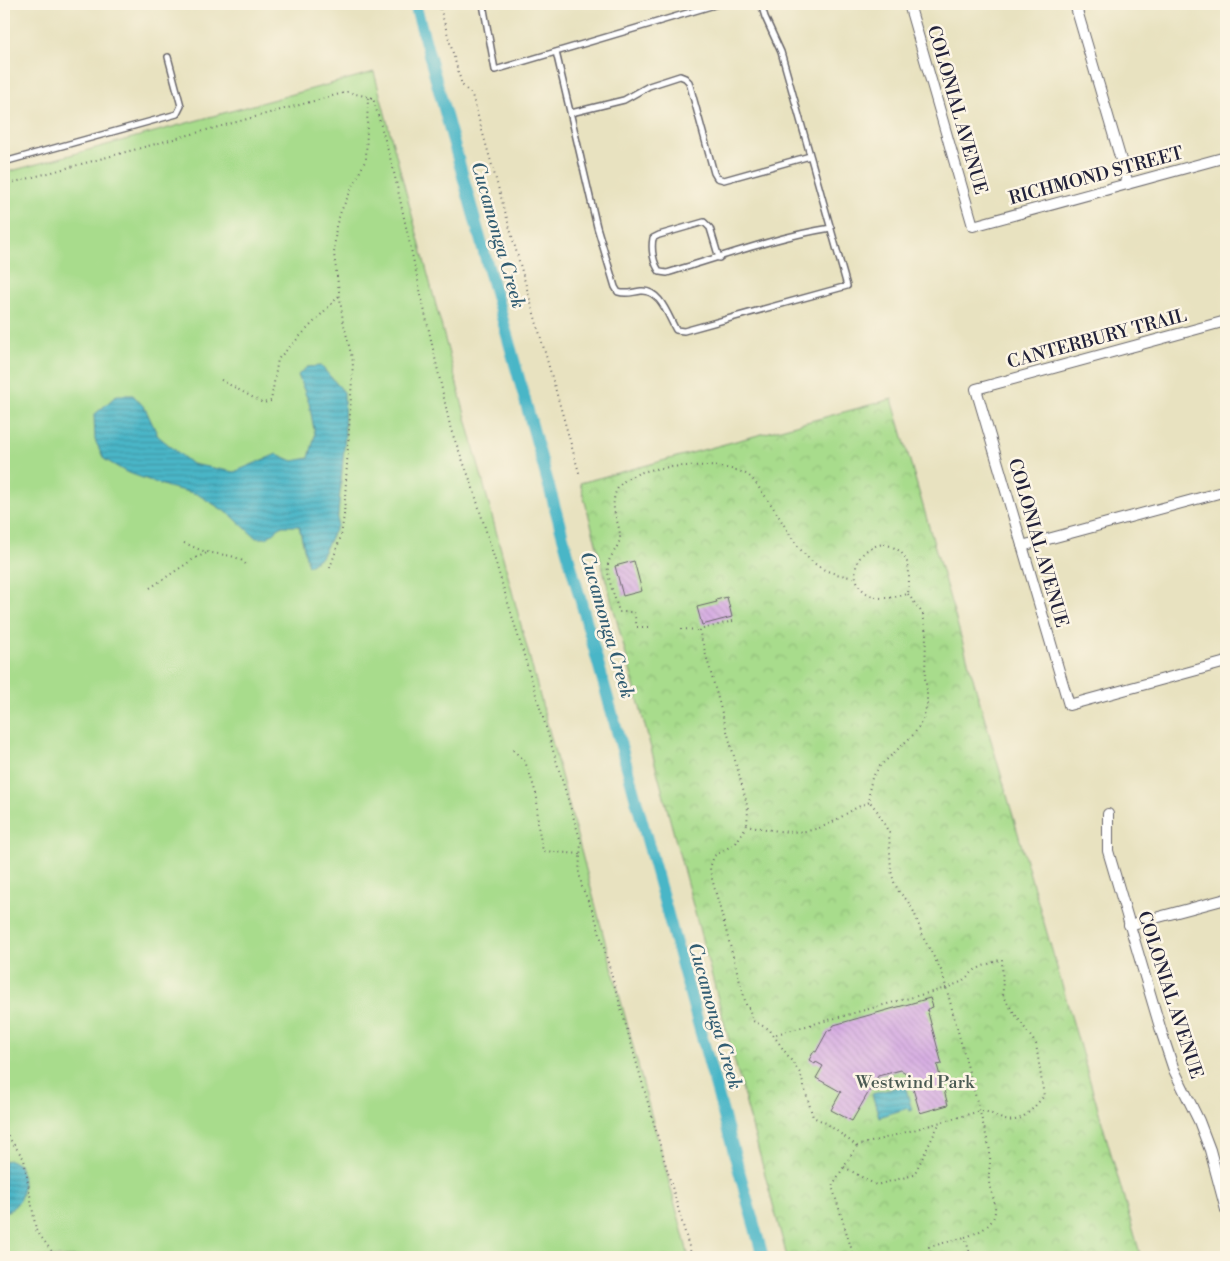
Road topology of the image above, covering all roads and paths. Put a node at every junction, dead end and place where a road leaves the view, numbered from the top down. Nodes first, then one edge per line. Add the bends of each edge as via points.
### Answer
1 (440, 4) edge
2 (483, 4) edge
3 (718, 4) edge
4 (761, 4) edge
5 (909, 4) edge
6 (1075, 4) edge
7 (556, 52) junction
8 (168, 58) dead end
9 (368, 97) junction
10 (571, 113) junction
11 (810, 156) junction
12 (1226, 157) edge
13 (4, 162) edge
14 (1128, 184) junction
15 (4, 185) edge
16 (973, 226) joint
17 (831, 228) junction
18 (719, 258) junction
19 (340, 296) junction
20 (1226, 320) edge
21 (221, 380) dead end
22 (976, 389) joint
23 (580, 476) dead end
24 (1226, 491) edge
25 (184, 543) dead end
26 (1022, 546) junction
27 (209, 552) junction
28 (248, 567) dead end
29 (330, 568) dead end
30 (857, 579) junction
31 (150, 588) dead end
32 (908, 594) junction
33 (733, 621) dead end
34 (648, 627) dead end
35 (681, 629) dead end
36 (699, 630) junction
37 (1226, 662) edge
38 (513, 750) dead end
39 (870, 802) junction
40 (1108, 814) dead end
41 (746, 825) junction
42 (580, 854) junction
43 (1226, 899) edge
44 (1130, 925) junction
45 (946, 988) junction
46 (773, 1035) junction
47 (980, 1111) junction
48 (940, 1122) junction
49 (4, 1127) edge
50 (857, 1146) junction
51 (844, 1167) junction
52 (1226, 1210) edge
53 (965, 1237) junction
54 (56, 1257) edge
55 (692, 1257) edge
56 (854, 1257) edge
57 (932, 1257) edge
58 (970, 1257) edge

1 - 23 path via 462,85 472,95
2 - 7 lane via 495,70
3 - 7 lane
4 - 11 lane via 781,52
5 - 16 street, COLONIAL AVENUE
6 - 14 street
7 - 10 lane
8 - 13 lane via 181,106 177,114
9 - 15 path via 347,92
9 - 19 path via 366,159 336,226 334,254
9 - 42 path via 373,98 394,168 450,430 478,504 581,842
10 - 11 lane via 624,100 649,86 680,76 689,82 717,178 724,180
10 - 17 lane via 597,227 615,288 625,295 650,291 676,330 684,331 847,286
11 - 17 lane
12 - 14 street, RICHMOND STREET
14 - 16 street, RICHMOND STREET
17 - 18 lane
18 - 18 lane via 667,273 660,272 654,259 653,238 704,222 710,228
19 - 21 path via 278,359 271,401 263,403
19 - 29 path via 353,362 344,515
20 - 22 street, CANTERBURY TRAIL
22 - 26 street, COLONIAL AVENUE
24 - 26 street
25 - 27 path
26 - 37 street, COLONIAL AVENUE via 1069,705
27 - 28 path via 230,555
27 - 31 path via 194,558
30 - 32 path via 867,594 875,597
30 - 32 path via 855,570 861,554 876,545 892,546 900,551 909,565
30 - 34 path via 831,573 808,558 749,476 720,467 694,465 650,470 634,475 616,490 614,509 620,540 608,566 619,612 634,612 637,626
32 - 39 path via 923,614 927,704 923,720 914,734 872,778
33 - 36 path
35 - 36 path
36 - 41 path via 746,796
38 - 42 path via 530,770 537,797 543,851
39 - 41 path via 814,830 779,832
39 - 45 path via 889,833 894,882 914,912 942,972
40 - 44 street, COLONIAL AVENUE via 1108,851
41 - 46 path via 736,843 714,856 710,868 747,1008 753,1020
42 - 55 path via 582,887 595,917
43 - 44 street
44 - 52 street, COLONIAL AVENUE via 1174,1070 1200,1121
45 - 46 path
45 - 47 path
45 - 47 path via 961,982 975,970 1002,959 1003,997 1036,1044 1044,1096 1019,1120 1011,1121 989,1111
46 - 50 path via 800,1073 813,1117
47 - 48 path
47 - 53 path via 992,1158 989,1179 994,1217 980,1232
48 - 50 path
48 - 51 path via 914,1175 876,1185
49 - 54 path via 24,1160 36,1230
50 - 51 path
51 - 56 path via 832,1186
53 - 57 path via 929,1247
53 - 58 path

